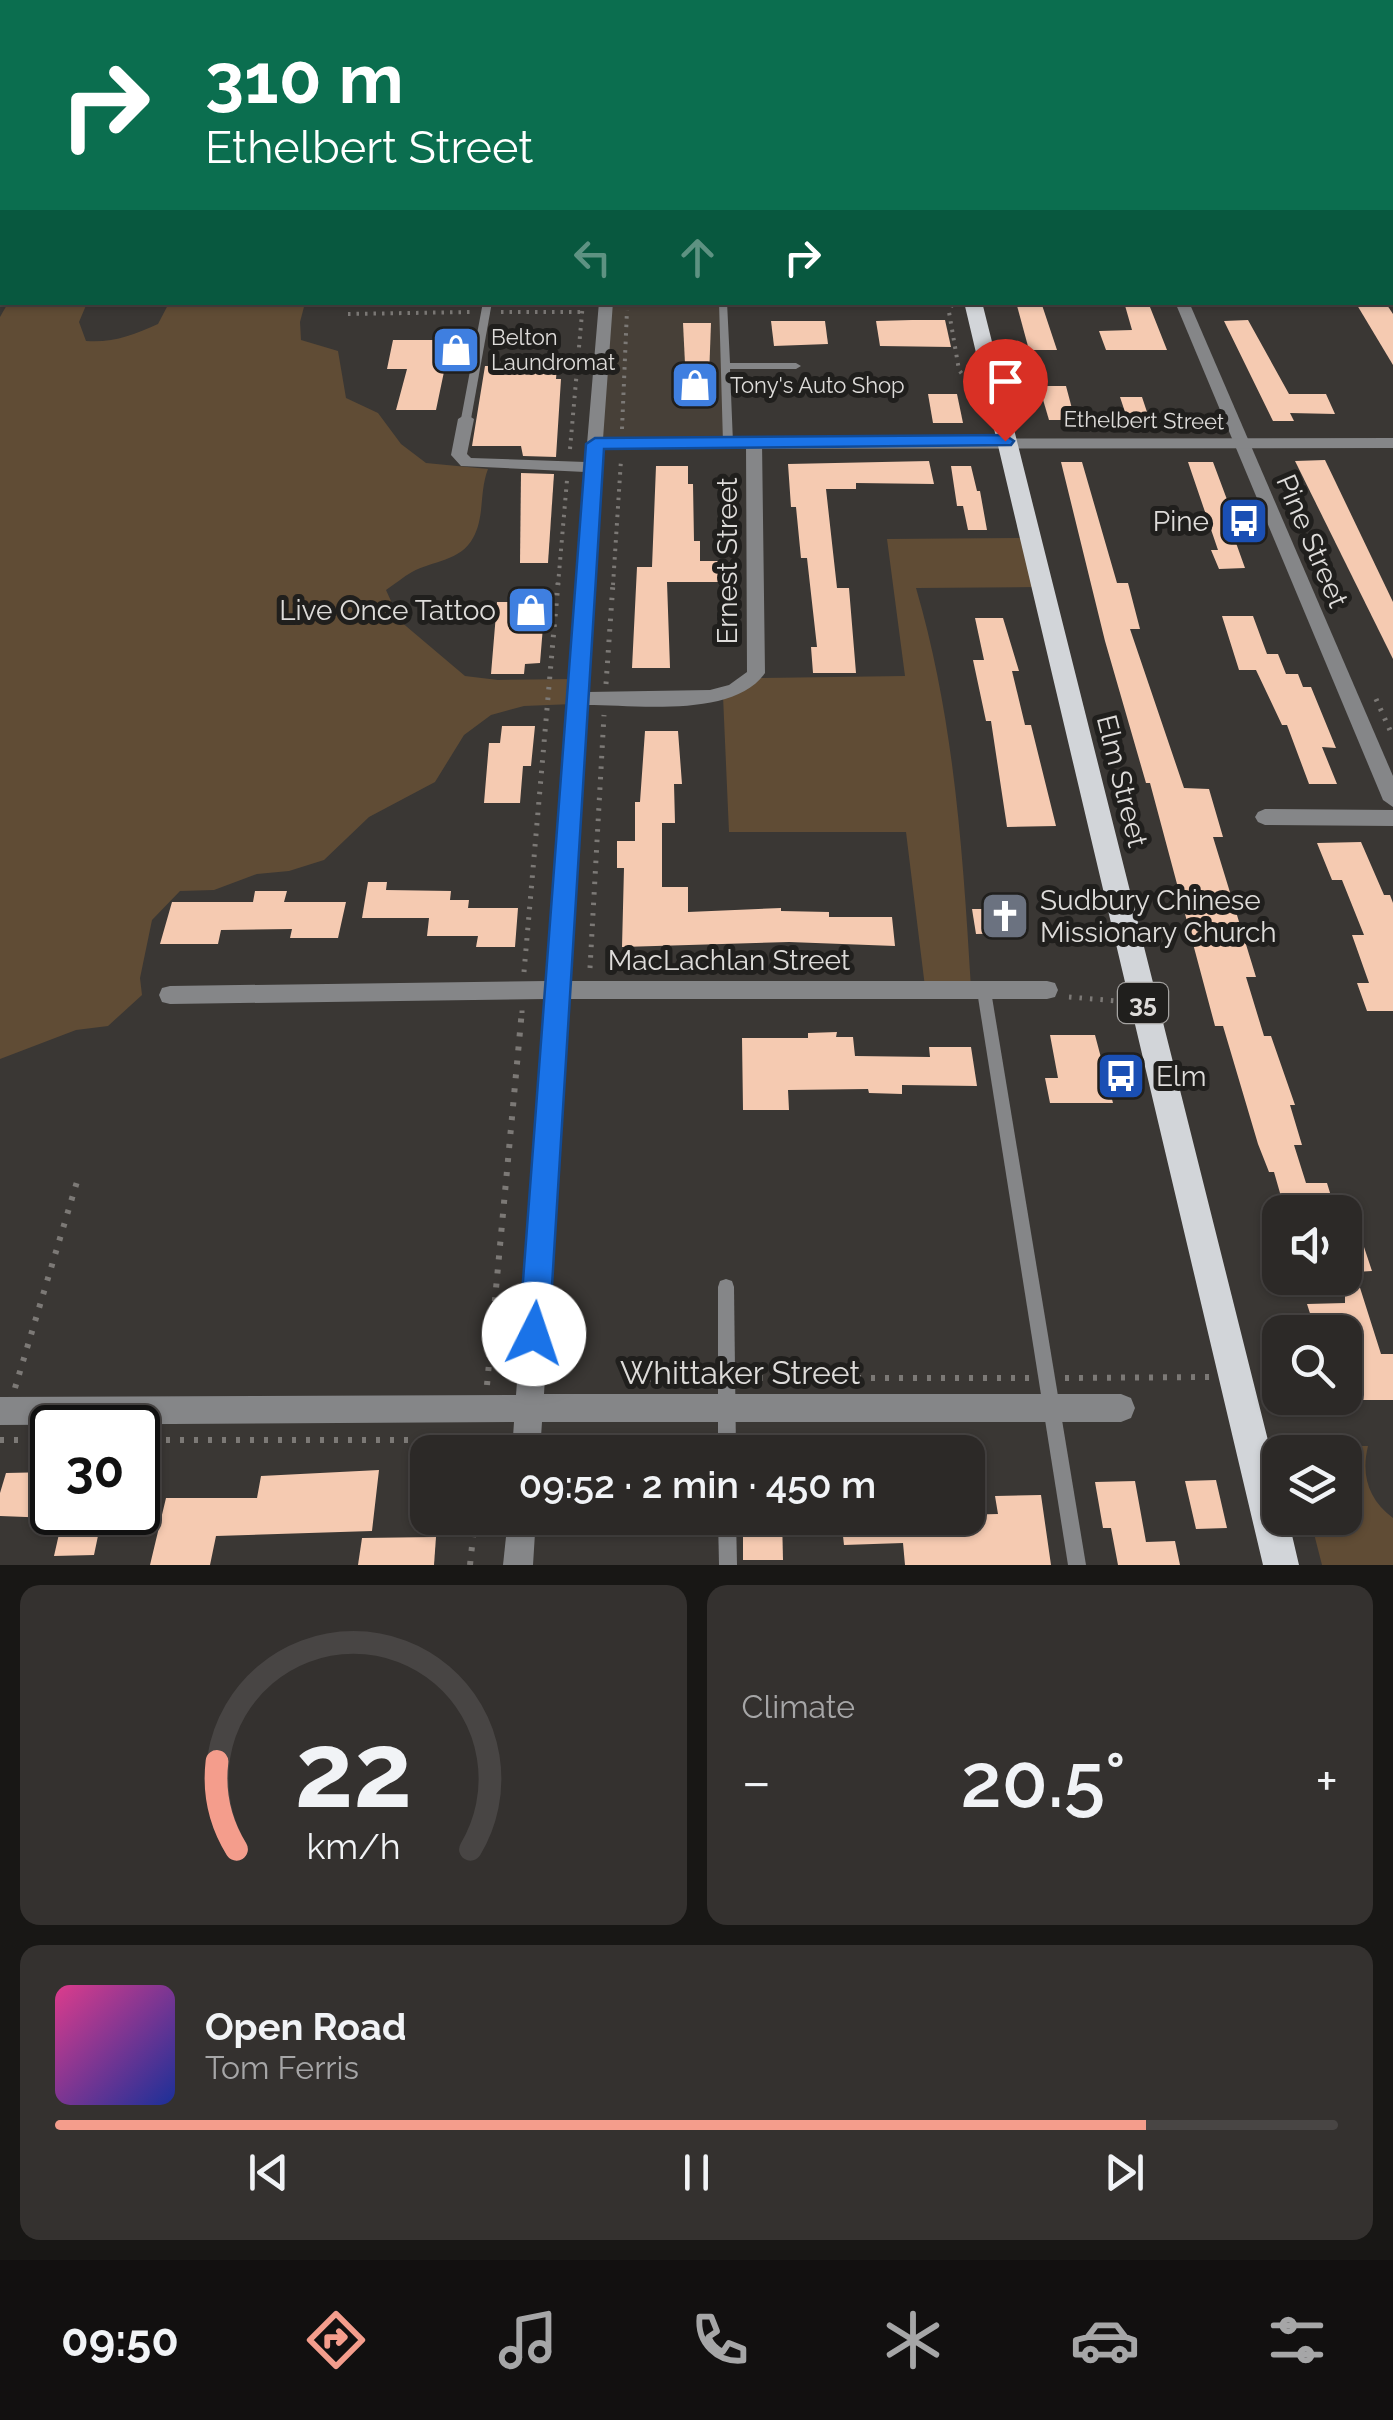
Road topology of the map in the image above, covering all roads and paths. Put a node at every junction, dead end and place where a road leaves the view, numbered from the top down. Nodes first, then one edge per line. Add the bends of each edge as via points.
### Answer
1 (583, 305) edge
2 (606, 305) edge
3 (627, 305) edge
4 (723, 305) edge
5 (952, 305) edge
6 (973, 305) edge
7 (1183, 305) edge
8 (488, 307) edge
9 (582, 312) junction
10 (348, 314) dead end
11 (725, 366) junction
12 (796, 366) dead end
13 (972, 397) dead end
14 (466, 419) joint
15 (1005, 441) junction
16 (754, 442) junction
17 (728, 443) junction
18 (1240, 443) junction
19 (622, 444) junction
20 (1393, 444) edge
21 (594, 455) junction
22 (568, 467) junction
23 (605, 698) junction
24 (578, 699) junction
25 (1393, 800) edge
26 (1265, 817) dead end
27 (1393, 818) edge
28 (524, 990) junction
29 (558, 990) junction
30 (589, 990) junction
31 (1047, 990) joint
32 (984, 991) junction
33 (170, 995) dead end
34 (1142, 1000) junction
35 (79, 1175) dead end
36 (726, 1287) dead end
37 (1235, 1377) junction
38 (1118, 1378) dead end
39 (727, 1405) junction
40 (1052, 1407) junction
41 (1121, 1408) dead end
42 (529, 1410) junction
43 (4, 1411) edge
44 (485, 1411) junction
45 (482, 1435) edge
46 (527, 1435) edge
47 (727, 1435) edge
48 (0, 1440) edge
49 (30, 1440) edge
50 (160, 1440) edge
51 (410, 1440) edge
52 (473, 1535) edge
53 (521, 1535) edge
54 (727, 1535) edge
55 (470, 1565) edge
56 (518, 1565) edge
57 (728, 1565) edge
58 (1078, 1565) edge
59 (1281, 1565) edge

1 - 9 path
2 - 21 street
3 - 19 path
4 - 11 lane
5 - 13 path via 959,370
6 - 15 main road, Elm Street / 35
7 - 18 street, Pine Street
8 - 9 path
8 - 10 path
8 - 14 lane
9 - 22 path
11 - 12 lane
11 - 17 lane
14 - 22 street, Ethelbert Street via 459,455 467,463
15 - 16 street, Ethelbert Street
15 - 18 street, Ethelbert Street
15 - 34 main road, Elm Street / 35
16 - 17 street, Ethelbert Street
16 - 23 street, Ernest Street via 756,673 729,693 710,697
17 - 19 street, Ethelbert Street
18 - 20 street, Ethelbert Street
18 - 25 street, Pine Street
19 - 21 street, Ethelbert Street
19 - 23 path
21 - 22 street, Ethelbert Street
21 - 24 street
22 - 28 path
23 - 24 street, Ernest Street
23 - 30 path
24 - 29 street
26 - 27 street
28 - 29 street, MacLachlan Street
28 - 33 street, MacLachlan Street
28 - 44 path
29 - 30 street, MacLachlan Street
29 - 42 street
30 - 32 street, MacLachlan Street
31 - 32 street, MacLachlan Street
31 - 34 path via 1084,1001
32 - 40 lane
34 - 37 main road, Elm Street / 35
35 - 43 path
36 - 39 lane
37 - 38 path
37 - 59 main road, Elm Street / 35
39 - 40 street, Whittaker Street
39 - 42 street, Whittaker Street
39 - 47 lane
40 - 41 street, Whittaker Street
40 - 58 lane
42 - 44 street, Whittaker Street
42 - 46 street
43 - 44 street, Whittaker Street
44 - 45 path
48 - 49 path
50 - 51 path
52 - 55 path
53 - 56 street
54 - 57 lane

